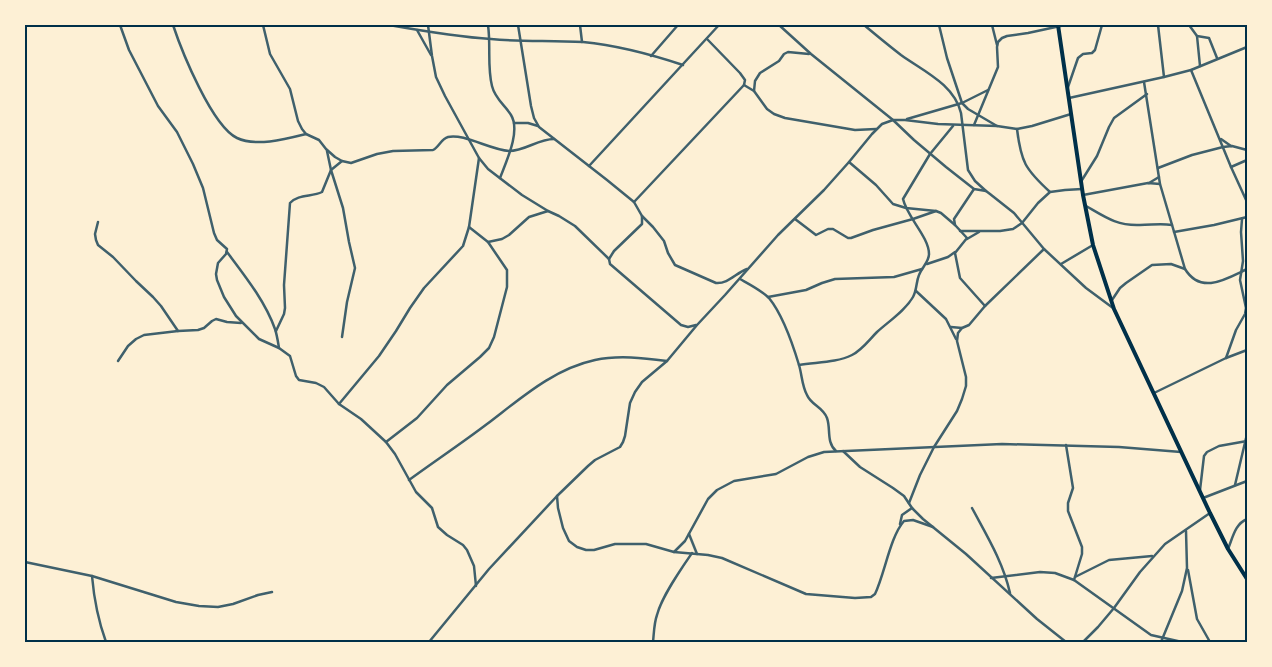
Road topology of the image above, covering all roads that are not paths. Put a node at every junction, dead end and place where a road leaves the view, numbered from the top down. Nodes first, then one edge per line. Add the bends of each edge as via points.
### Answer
1 (120, 25) edge
2 (173, 25) edge
3 (263, 25) edge
4 (389, 25) edge
5 (428, 25) edge
6 (488, 25) edge
7 (518, 25) edge
8 (580, 25) edge
9 (678, 25) edge
10 (719, 25) edge
11 (779, 25) edge
12 (864, 25) edge
13 (939, 25) edge
14 (992, 25) edge
15 (1065, 25) edge
16 (1102, 25) edge
17 (1158, 25) edge
18 (1189, 25) edge
19 (1058, 26) edge
20 (417, 30) junction
21 (429, 32) junction
22 (1197, 36) junction
23 (706, 39) junction
24 (490, 40) junction
25 (522, 41) junction
26 (582, 42) junction
27 (997, 46) junction
28 (1247, 48) edge
29 (811, 54) junction
30 (432, 56) junction
31 (651, 56) junction
32 (1217, 58) junction
33 (683, 65) junction
34 (1200, 66) junction
35 (1191, 70) junction
36 (1164, 78) junction
37 (1144, 82) junction
38 (744, 85) junction
39 (1068, 88) junction
40 (989, 89) junction
41 (754, 91) junction
42 (1147, 94) junction
43 (1069, 98) junction
44 (960, 104) junction
45 (1071, 114) junction
46 (977, 115) junction
47 (893, 120) junction
48 (905, 120) junction
49 (514, 123) junction
50 (954, 125) junction
51 (974, 125) junction
52 (962, 126) junction
53 (997, 126) junction
54 (539, 127) junction
55 (876, 129) junction
56 (1017, 129) junction
57 (306, 134) junction
58 (468, 139) junction
59 (556, 139) junction
60 (1220, 139) junction
61 (1232, 146) junction
62 (1223, 147) junction
63 (326, 149) junction
64 (1247, 150) edge
65 (510, 151) junction
66 (930, 154) junction
67 (479, 158) junction
68 (1247, 160) edge
69 (342, 161) junction
70 (849, 162) junction
71 (589, 166) junction
72 (1231, 167) junction
73 (1158, 168) junction
74 (331, 170) junction
75 (1159, 177) junction
76 (500, 178) junction
77 (1081, 181) junction
78 (1148, 184) junction
79 (1160, 184) junction
80 (1082, 188) junction
81 (974, 189) junction
82 (986, 191) junction
83 (1050, 192) junction
84 (1083, 196) junction
85 (634, 202) junction
86 (1247, 202) edge
87 (1085, 206) junction
88 (906, 208) junction
89 (936, 210) junction
90 (548, 212) junction
91 (642, 216) junction
92 (1247, 217) edge
93 (795, 218) junction
94 (913, 219) junction
95 (1242, 219) junction
96 (98, 222) dead end
97 (1022, 223) junction
98 (955, 225) junction
99 (1172, 225) junction
100 (469, 227) junction
101 (960, 230) junction
102 (981, 232) junction
103 (1174, 232) junction
104 (967, 239) junction
105 (488, 242) junction
106 (1093, 245) junction
107 (1044, 249) junction
108 (227, 252) junction
109 (955, 252) junction
110 (1181, 256) junction
111 (608, 259) junction
112 (926, 264) junction
113 (1061, 264) junction
114 (1174, 265) junction
115 (749, 268) junction
116 (922, 269) junction
117 (1185, 269) junction
118 (1247, 269) edge
119 (1242, 272) junction
120 (740, 279) junction
121 (916, 291) junction
122 (768, 297) junction
123 (1111, 301) junction
124 (985, 306) junction
125 (1114, 309) junction
126 (242, 324) junction
127 (697, 325) junction
128 (950, 326) junction
129 (962, 328) junction
130 (178, 331) junction
131 (276, 331) junction
132 (342, 337) dead end
133 (957, 341) junction
134 (279, 348) junction
135 (1247, 350) edge
136 (1226, 358) junction
137 (667, 360) junction
138 (118, 361) dead end
139 (799, 364) junction
140 (1153, 394) junction
141 (339, 404) junction
142 (1247, 434) edge
143 (1246, 441) edge
144 (386, 442) junction
145 (1066, 445) junction
146 (934, 447) junction
147 (836, 451) junction
148 (843, 451) junction
149 (1181, 452) junction
150 (409, 480) junction
151 (1247, 481) edge
152 (1235, 485) junction
153 (1200, 491) junction
154 (557, 496) junction
155 (1203, 498) junction
156 (909, 502) junction
157 (912, 508) junction
158 (972, 508) dead end
159 (1210, 513) junction
160 (1247, 519) edge
161 (900, 526) junction
162 (933, 527) junction
163 (1186, 531) junction
164 (689, 534) junction
165 (1228, 548) junction
166 (674, 552) junction
167 (692, 553) junction
168 (697, 554) junction
169 (1154, 556) junction
170 (25, 562) edge
171 (1187, 568) junction
172 (92, 576) junction
173 (1006, 576) junction
174 (991, 578) junction
175 (1075, 579) junction
176 (1247, 579) edge
177 (476, 586) junction
178 (272, 592) dead end
179 (1010, 594) junction
180 (1114, 608) junction
181 (1091, 634) junction
182 (1162, 640) edge
183 (106, 642) edge
184 (429, 642) edge
185 (653, 642) edge
186 (1066, 642) edge
187 (1083, 642) edge
188 (1088, 642) edge
189 (1182, 642) edge
190 (1210, 642) edge

1 - 108 street via 158,106 177,132 193,164 203,188 214,233
2 - 57 street via 202,93 231,134 246,141 260,141
3 - 57 street via 270,54 290,89 298,121
4 - 20 street
5 - 21 street
6 - 24 street
7 - 25 street
8 - 26 street
9 - 31 street
10 - 23 street
11 - 29 street
12 - 44 street via 899,54 944,84
13 - 44 street
14 - 27 street
15 - 19 street
16 - 39 street via 1095,50 1078,58
17 - 36 street
18 - 22 street
19 - 27 street via 1007,36
19 - 39 highway
20 - 21 street
20 - 30 street
21 - 24 street
21 - 30 street
22 - 32 street via 1209,38
22 - 34 street
23 - 33 street
23 - 38 street via 740,73 745,80
24 - 25 street
24 - 49 street via 492,88
25 - 26 street
25 - 54 street via 531,106
26 - 31 street
27 - 40 street via 998,67
28 - 32 street
29 - 41 street via 784,54 760,73
29 - 47 street
30 - 58 street via 436,77
31 - 33 street
32 - 34 street
33 - 71 street
34 - 35 street
35 - 36 street
35 - 60 street
36 - 37 street
37 - 42 street
37 - 43 street
38 - 41 street
38 - 85 street
39 - 43 highway
40 - 44 street
40 - 46 street
41 - 55 street via 767,109 785,118 855,130
42 - 73 street
42 - 77 street via 1114,118 1097,156
43 - 45 highway
44 - 46 street
44 - 48 street
44 - 52 street
45 - 56 street
45 - 77 highway
46 - 51 street
46 - 53 street
47 - 48 street
47 - 55 street
47 - 66 street
48 - 50 street
49 - 54 street
49 - 65 street
50 - 52 street
50 - 66 street
51 - 52 street
51 - 53 street
52 - 82 street via 968,170
53 - 56 street
54 - 59 street
55 - 70 street
56 - 83 street via 1023,161
57 - 63 street via 319,140
58 - 65 street
58 - 67 street
58 - 69 street via 447,137 433,150 393,151 351,163
59 - 65 street
59 - 71 street
60 - 61 street
60 - 62 street
61 - 62 street
61 - 64 street
62 - 72 street
62 - 73 street via 1192,154
63 - 69 street
63 - 74 street
65 - 76 street
66 - 81 street
66 - 88 street via 903,199
67 - 76 street
67 - 100 street
68 - 72 street
69 - 74 street
70 - 88 street via 893,204
70 - 93 street
71 - 85 street
72 - 86 street
73 - 75 street
74 - 131 street via 322,192 295,198 290,203 285,308
74 - 132 street via 356,268
75 - 78 street
75 - 79 street
76 - 90 street
77 - 80 highway
78 - 79 street
78 - 84 street
79 - 99 street
80 - 83 street
80 - 84 highway
81 - 82 street
81 - 98 street via 954,219
82 - 97 street
83 - 97 street
84 - 87 highway
85 - 91 street
87 - 99 street via 1122,224
87 - 106 highway
88 - 89 street
88 - 94 street
89 - 94 street
89 - 98 street
90 - 105 street via 529,217 510,235
90 - 111 street via 576,226
91 - 111 street via 642,224
91 - 115 street via 664,241 675,264 721,283
92 - 95 street
93 - 94 street via 816,235 833,229 848,238
93 - 115 street
94 - 112 street via 926,242 929,256
95 - 103 street
95 - 119 street
96 - 130 street via 95,234 98,245 153,297
97 - 102 street via 1009,230
97 - 107 street
98 - 101 street
99 - 103 street
100 - 105 street
100 - 141 street via 463,246 424,288 378,356
101 - 102 street
101 - 104 street
102 - 104 street
103 - 110 street
104 - 109 street
105 - 144 street via 504,264 508,276 489,348 447,385 417,418
106 - 113 street
106 - 123 highway
107 - 113 street
107 - 124 street
108 - 126 street via 218,263 217,280
108 - 131 street via 248,280
109 - 112 street
109 - 124 street via 960,278
110 - 114 street
110 - 117 street
111 - 127 street via 614,268 681,325
112 - 116 street
113 - 125 street
114 - 117 street
114 - 123 street via 1152,264 1126,282
115 - 120 street
116 - 121 street
116 - 122 street via 894,277 834,279 806,290
117 - 119 street via 1198,282 1206,283 1221,282
118 - 119 street
119 - 136 street via 1240,283 1246,308
120 - 122 street
120 - 127 street
121 - 128 street
121 - 139 street via 901,311 859,351 840,359
122 - 139 street via 785,326
123 - 125 highway
124 - 129 street
125 - 140 highway
126 - 130 street via 216,319 204,328
126 - 134 street via 260,339
127 - 137 street
128 - 129 street
128 - 133 street
129 - 133 street
130 - 138 street via 144,335 128,346
131 - 134 street
133 - 146 street via 966,386 958,411
134 - 141 street via 290,356 297,378 320,384
135 - 136 street
136 - 140 street
137 - 150 street via 608,358 575,366 523,396
137 - 154 street via 635,392 627,414 624,442 620,447 595,460
139 - 147 street via 806,394 824,413 830,444
140 - 149 highway
141 - 144 street
142 - 143 street
143 - 152 street
143 - 153 street via 1206,452
144 - 150 street
145 - 146 street
145 - 149 street
145 - 175 street via 1073,488 1068,511 1082,547
146 - 148 street
146 - 156 street
147 - 148 street
147 - 164 street via 808,457 776,474 722,486 708,499
148 - 156 street
149 - 153 highway
150 - 177 street via 432,508 442,531 467,550 474,566
151 - 152 street
152 - 155 street
153 - 155 highway
154 - 166 street via 567,537 577,547 594,550 615,544 646,544
154 - 177 street
155 - 159 highway
156 - 157 street
157 - 161 street via 902,515
157 - 162 street
158 - 173 street
159 - 163 street
159 - 165 highway
160 - 165 street via 1237,526
161 - 162 street via 909,519
161 - 168 street via 878,588 871,597 806,594 722,558
162 - 174 street
163 - 169 street via 1165,544
163 - 171 street
164 - 166 street
164 - 168 street
165 - 176 highway
166 - 167 street
167 - 168 street
167 - 185 street via 656,615
169 - 175 street via 1109,560
169 - 180 street
170 - 172 street
171 - 182 street via 1182,591
171 - 190 street via 1197,619
172 - 178 street via 199,606 218,607
172 - 183 street via 98,618
173 - 174 street
173 - 175 street via 1040,572
173 - 179 street
174 - 179 street
175 - 180 street
177 - 184 street
179 - 186 street
180 - 181 street
180 - 182 street
181 - 187 street
181 - 188 street
182 - 189 street

